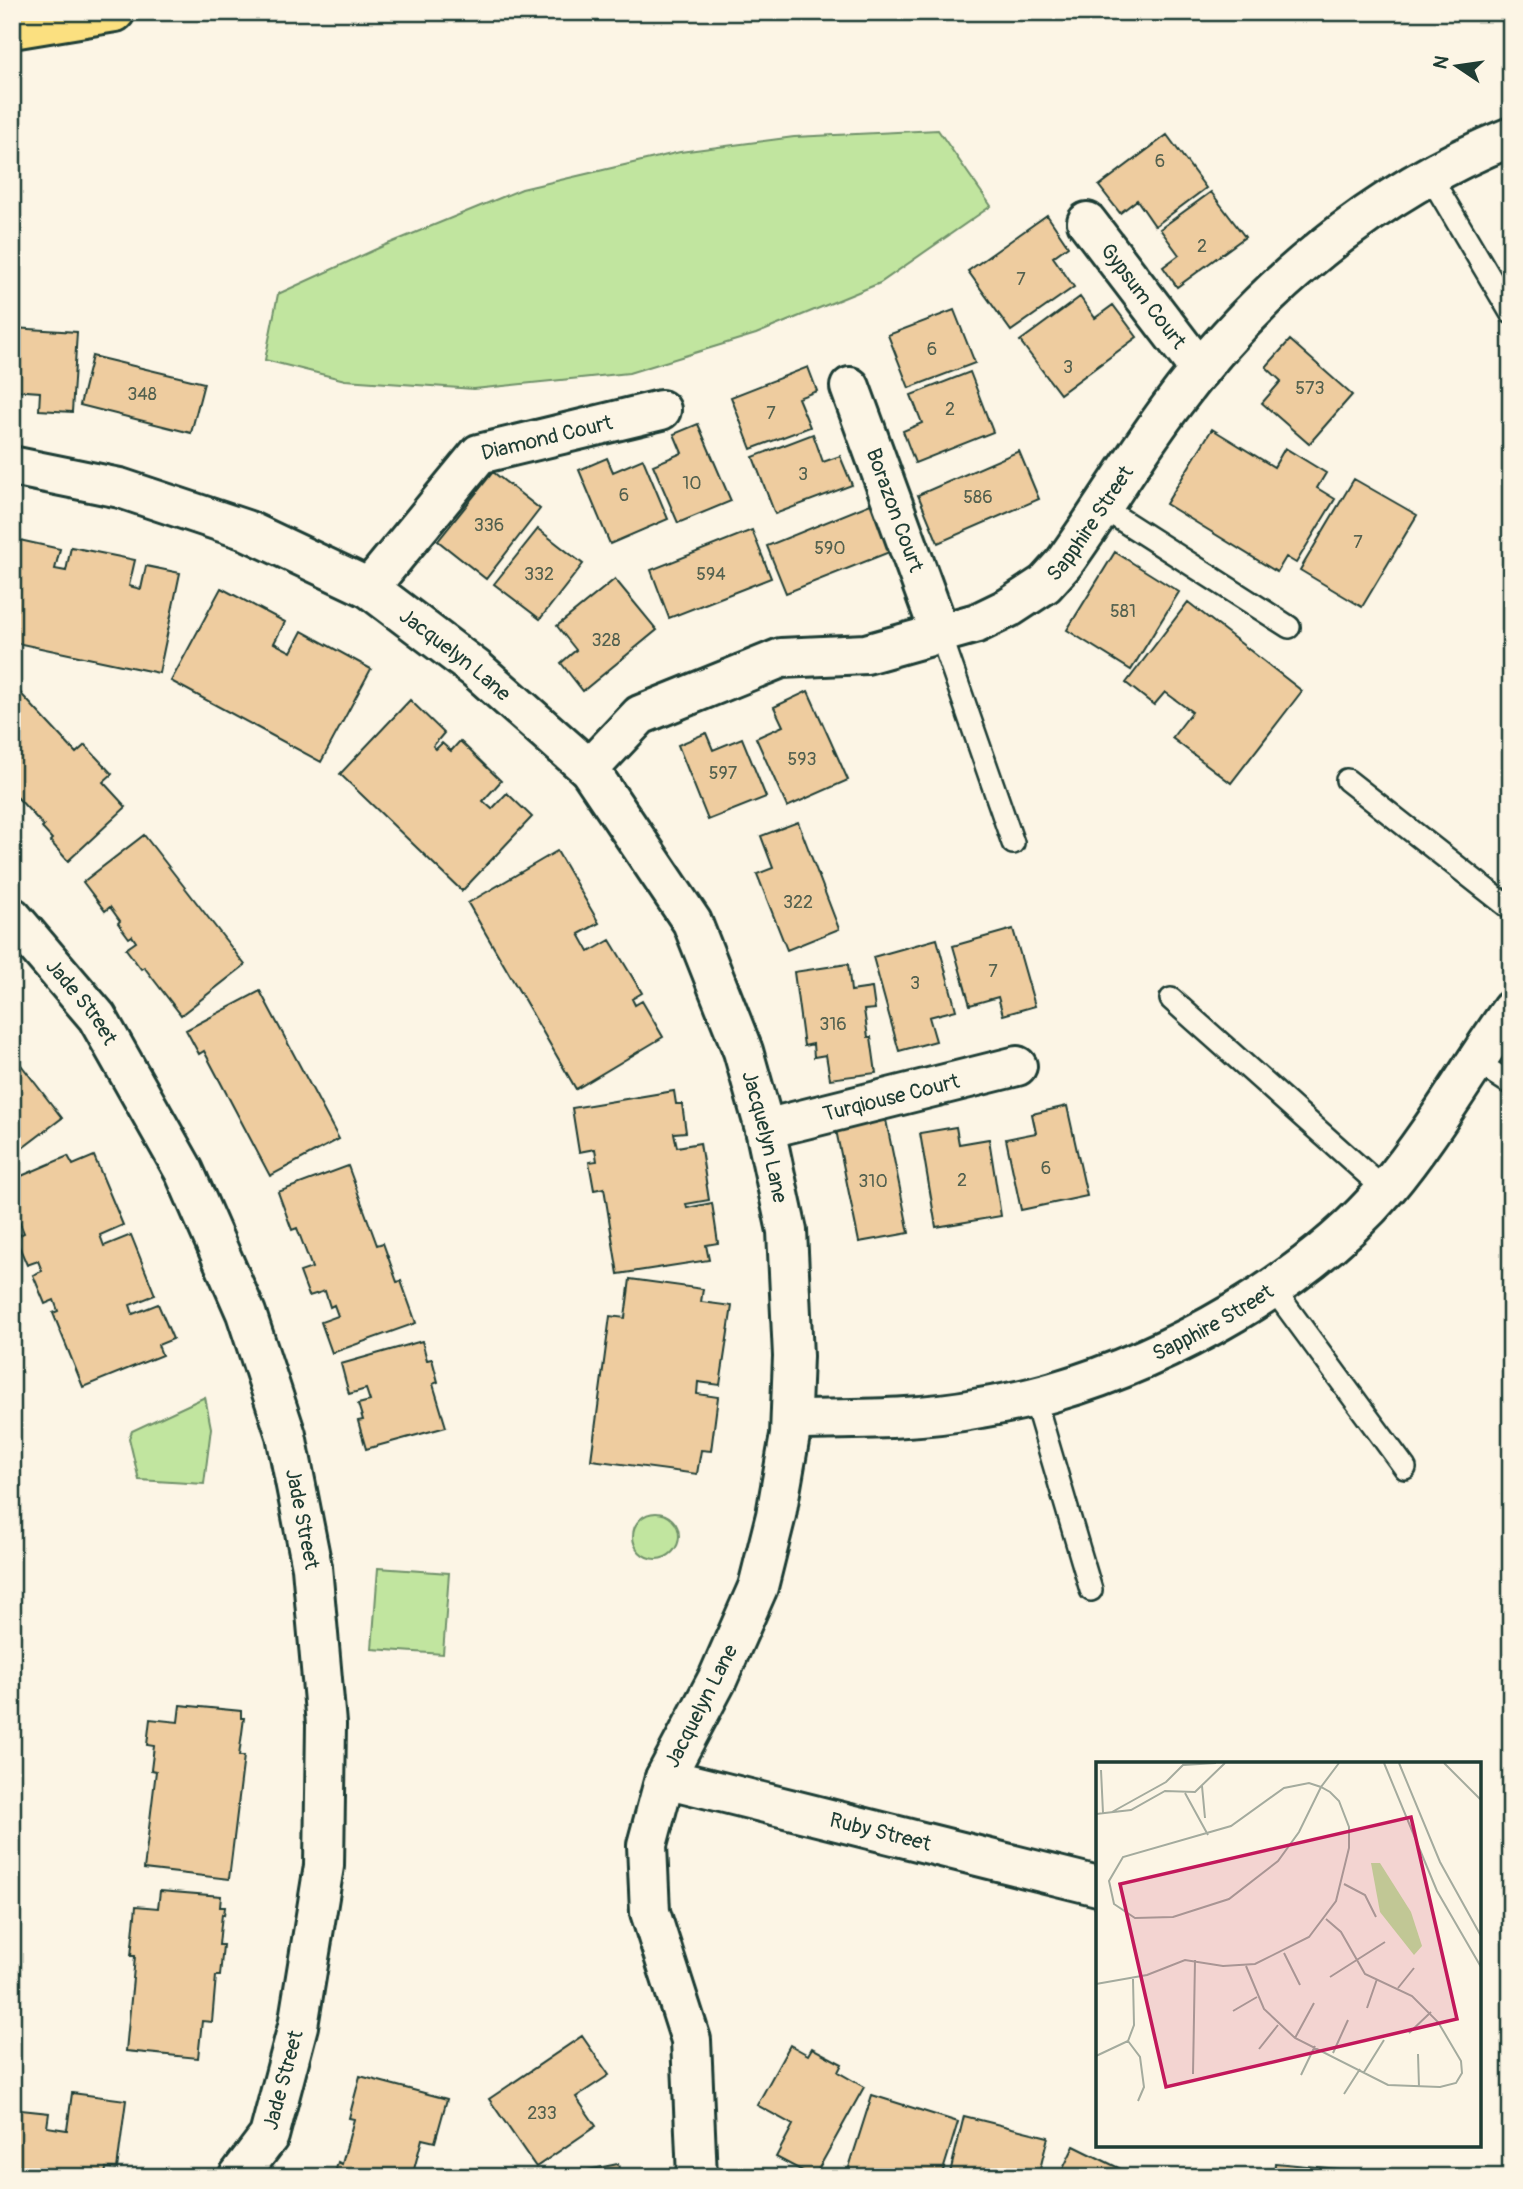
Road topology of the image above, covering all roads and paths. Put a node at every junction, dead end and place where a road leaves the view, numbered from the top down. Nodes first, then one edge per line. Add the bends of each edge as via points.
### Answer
1 (115, 12) edge
2 (12, 29) edge
3 (1511, 137) edge
4 (1430, 176) junction
5 (1087, 222) dead end
6 (1511, 313) edge
7 (1200, 370) junction
8 (850, 387) dead end
9 (660, 410) dead end
10 (12, 466) edge
11 (1103, 508) junction
12 (369, 588) junction
13 (1289, 627) dead end
14 (940, 633) junction
15 (589, 769) junction
16 (1348, 780) dead end
17 (1013, 843) dead end
18 (1511, 909) edge
19 (12, 917) edge
20 (1171, 999) dead end
21 (1511, 1010) edge
22 (1475, 1061) junction
23 (1017, 1066) dead end
24 (1511, 1084) edge
25 (765, 1129) junction
26 (1385, 1190) junction
27 (1272, 1287) junction
28 (1034, 1396) junction
29 (791, 1420) junction
30 (1405, 1468) dead end
31 (1091, 1590) dead end
32 (665, 1778) junction
33 (1096, 1886) edge
34 (238, 2177) edge
35 (696, 2177) edge

1 - 2 highway
3 - 4 street, Sapphire Street
4 - 6 lane
4 - 7 street, Sapphire Street via 1330,241 1279,286
5 - 7 street, Gypsum Court
7 - 11 street, Sapphire Street
8 - 14 street, Borazon Court
9 - 12 street, Diamond Court via 479,454
10 - 12 street, Jacquelyn Lane via 120,488 246,530
11 - 13 lane
11 - 14 street, Sapphire Street via 1045,584 977,623
12 - 15 street, Jacquelyn Lane via 476,669
14 - 15 street, Sapphire Street via 866,654 781,658 640,715
14 - 17 lane
15 - 25 street, Jacquelyn Lane via 692,922 744,1051
16 - 18 lane
19 - 34 street, Jade Street via 97,1017 184,1171 246,1312 286,1435 312,1567 326,1724 324,1866 298,2026 269,2136
20 - 26 lane
21 - 22 street, Sapphire Street
22 - 24 lane
22 - 26 street, Sapphire Street
23 - 25 street, Turqiouse Court
25 - 29 street, Jacquelyn Lane via 787,1231
26 - 27 street, Sapphire Street via 1331,1243
27 - 28 street, Sapphire Street via 1191,1337 1128,1366
27 - 30 lane
28 - 29 street, Sapphire Street via 928,1416
28 - 31 lane
29 - 32 street, Jacquelyn Lane via 776,1514 758,1587 718,1678
32 - 33 street, Ruby Street
32 - 35 street, Jacquelyn Lane via 647,1845 650,1912 691,2040

